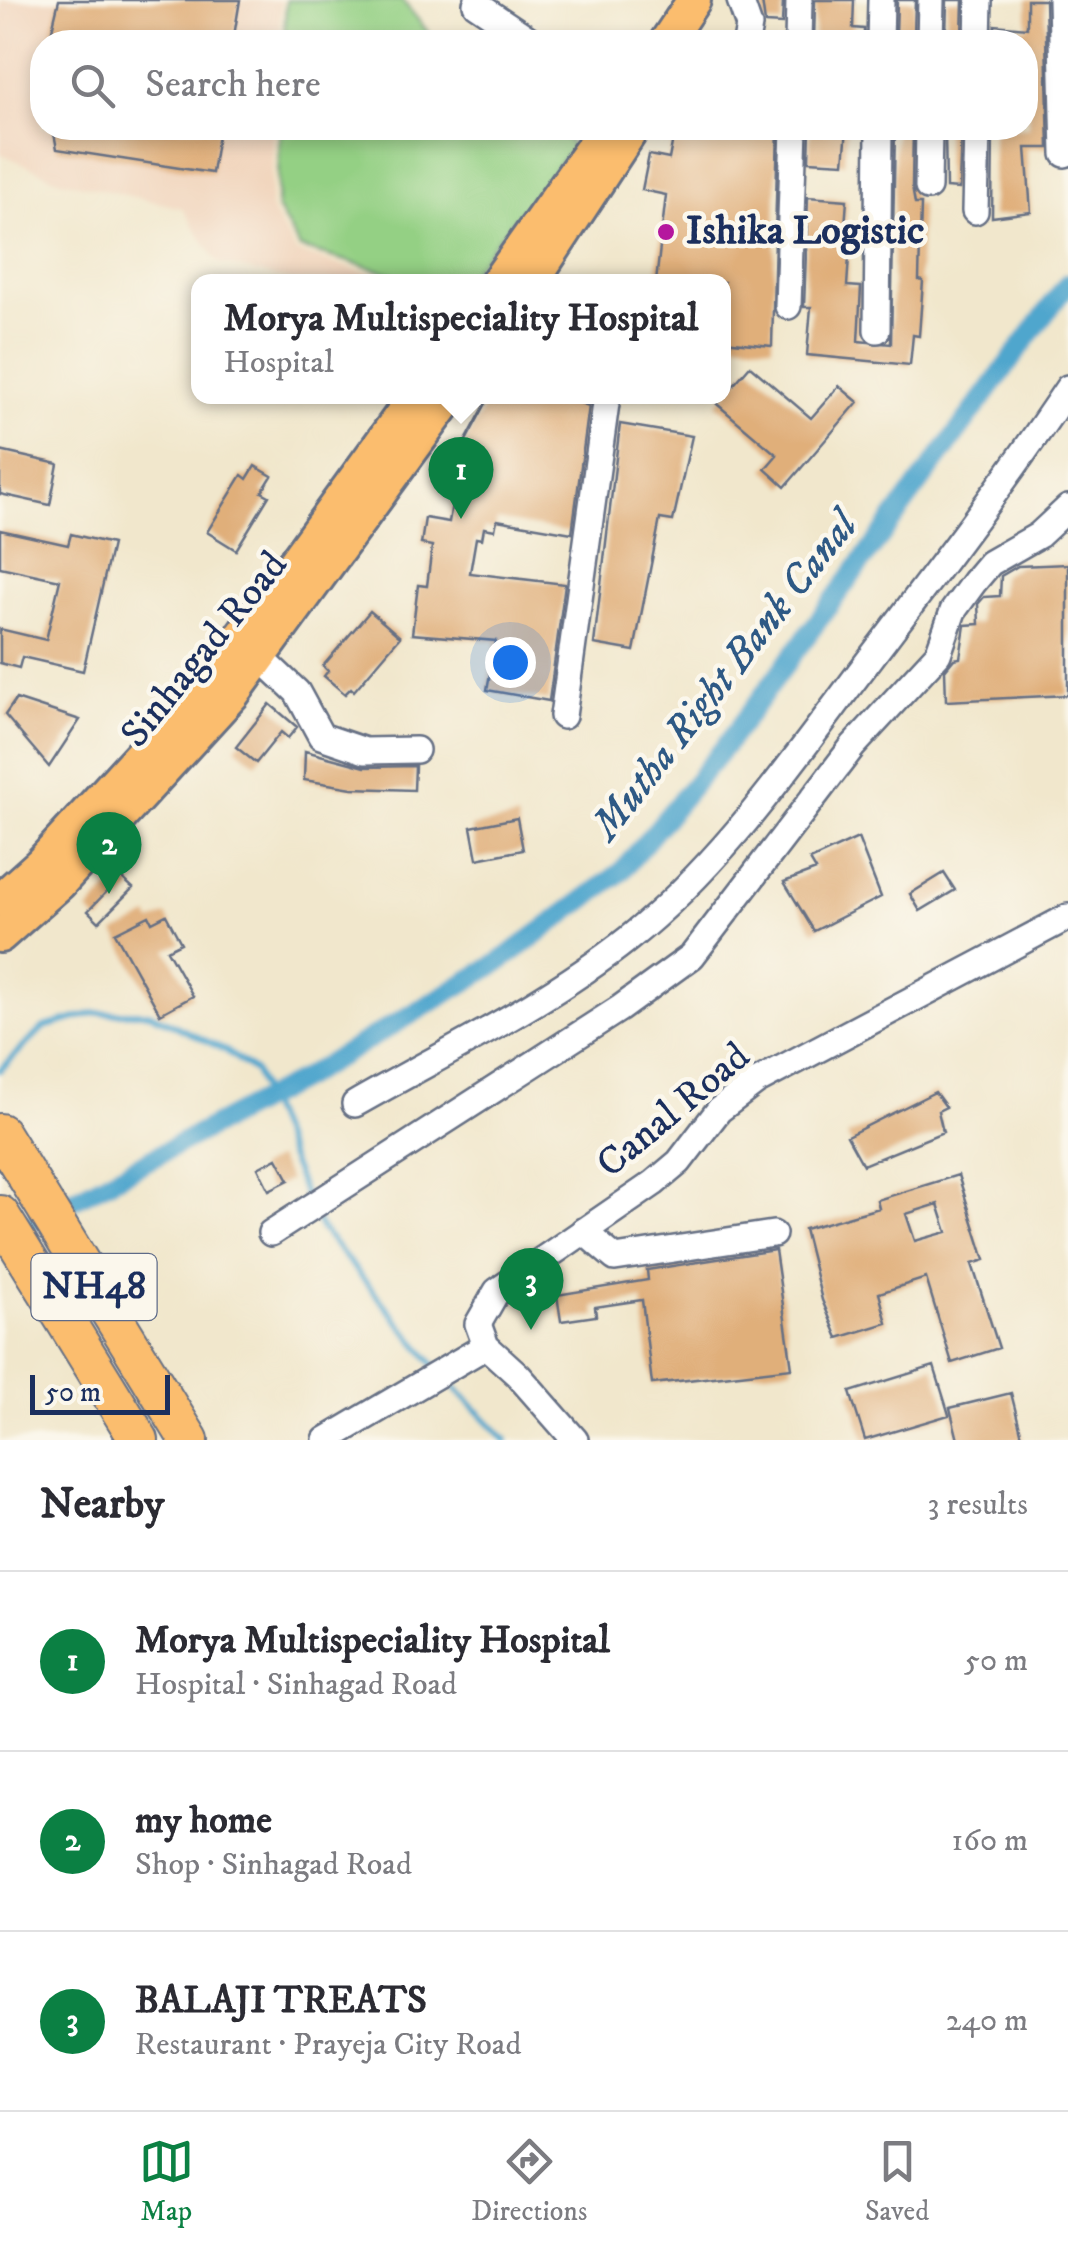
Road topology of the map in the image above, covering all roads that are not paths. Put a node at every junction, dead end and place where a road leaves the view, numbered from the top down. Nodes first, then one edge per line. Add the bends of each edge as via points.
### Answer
1 (694, 0) edge
2 (717, 0) edge
3 (740, 0) edge
4 (799, 0) edge
5 (881, 0) edge
6 (930, 0) edge
7 (979, 0) edge
8 (1061, 0) edge
9 (476, 4) dead end
10 (515, 30) edge
11 (674, 30) edge
12 (697, 30) edge
13 (748, 30) edge
14 (798, 30) edge
15 (880, 30) edge
16 (930, 30) edge
17 (978, 30) edge
18 (598, 140) edge
19 (625, 140) edge
20 (794, 140) edge
21 (879, 140) edge
22 (929, 140) edge
23 (977, 140) edge
24 (1065, 154) dead end
25 (928, 187) dead end
26 (975, 211) dead end
27 (503, 274) edge
28 (537, 274) edge
29 (788, 306) dead end
30 (877, 330) dead end
31 (1068, 388) edge
32 (409, 404) edge
33 (445, 404) edge
34 (607, 404) edge
35 (1068, 508) edge
36 (261, 658) junction
37 (563, 716) dead end
38 (416, 750) dead end
39 (0, 900) edge
40 (1068, 917) edge
41 (0, 936) edge
42 (355, 1104) dead end
43 (0, 1133) edge
44 (0, 1215) edge
45 (583, 1231) junction
46 (270, 1233) dead end
47 (773, 1234) dead end
48 (486, 1346) junction
49 (139, 1440) edge
50 (189, 1440) edge
51 (326, 1440) edge
52 (575, 1440) edge

1 - 11 main road
2 - 12 main road
3 - 13 street
4 - 14 street
5 - 15 street
6 - 16 street
7 - 17 street
8 - 24 street
9 - 10 street
18 - 27 main road
19 - 28 main road
20 - 29 street
21 - 30 street
22 - 25 street
23 - 26 street
31 - 42 street via 813,735 680,895 626,941 544,994
32 - 39 main road, Sinhagad Road via 212,676
33 - 36 main road, Sinhagad Road
34 - 37 street
35 - 46 street via 974,582 952,612 938,654 853,746 692,956
36 - 38 street via 297,692 321,736 365,751
36 - 41 main road, Sinhagad Road via 60,884
40 - 45 street, Canal Road via 756,1082 719,1110 679,1162
43 - 50 highway, NH48
44 - 49 highway, NH48
45 - 47 street via 614,1258
45 - 48 street, Canal Road via 497,1291 478,1324
48 - 51 street
48 - 52 street

